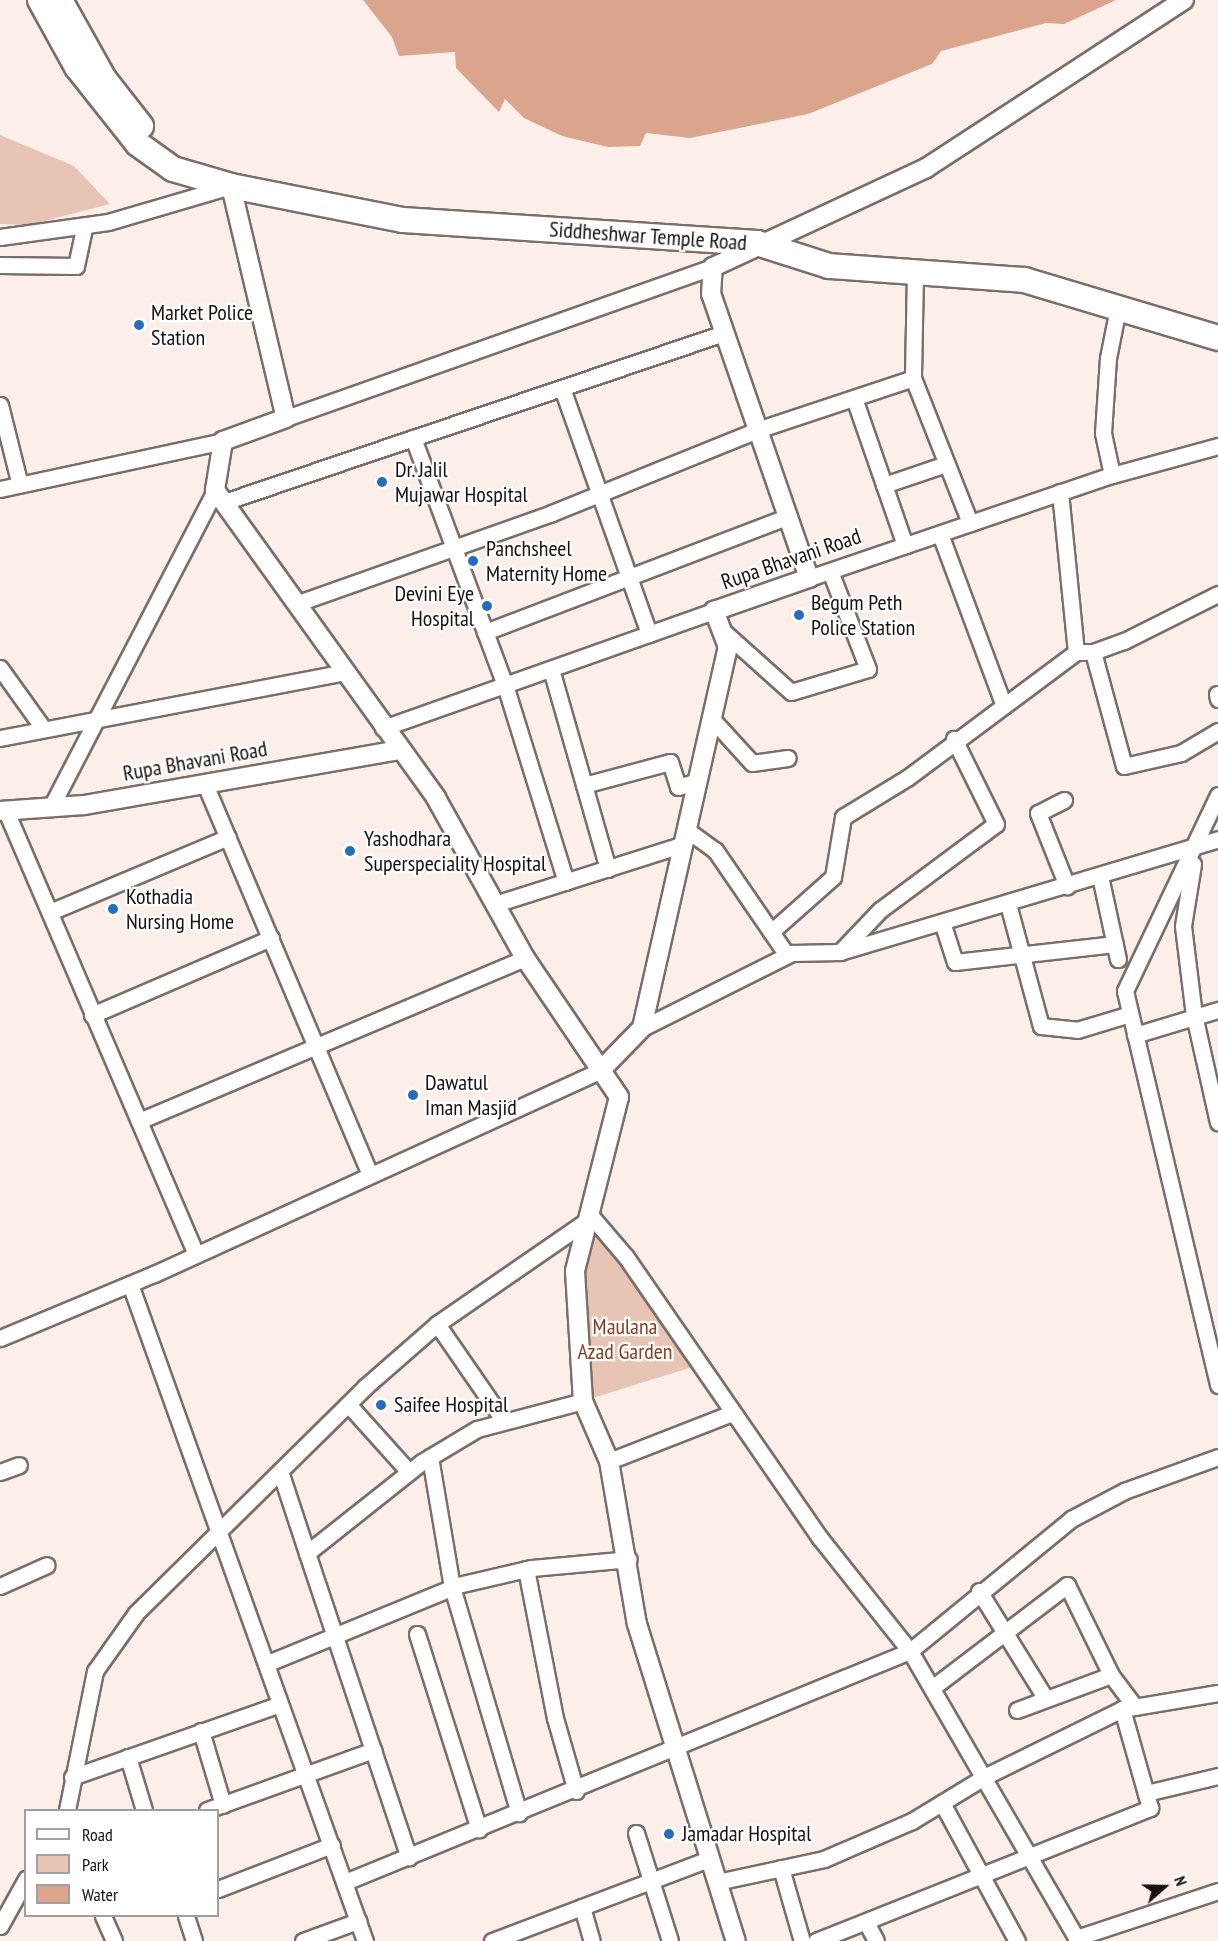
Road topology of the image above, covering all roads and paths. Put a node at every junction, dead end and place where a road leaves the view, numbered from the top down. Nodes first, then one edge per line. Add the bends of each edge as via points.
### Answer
1 (40, 0) edge
2 (60, 0) edge
3 (1184, 0) edge
4 (176, 170) junction
5 (231, 186) junction
6 (84, 227) junction
7 (0, 237) edge
8 (757, 243) junction
9 (0, 265) edge
10 (713, 267) junction
11 (915, 272) junction
12 (1118, 308) junction
13 (724, 333) junction
14 (1218, 338) edge
15 (913, 378) junction
16 (562, 388) junction
17 (854, 398) junction
18 (0, 405) edge
19 (286, 418) junction
20 (760, 429) junction
21 (413, 438) junction
22 (223, 441) junction
23 (1218, 446) edge
24 (946, 464) junction
25 (1112, 475) junction
26 (20, 485) junction
27 (884, 486) junction
28 (0, 489) edge
29 (604, 492) junction
30 (1060, 492) junction
31 (219, 496) junction
32 (789, 516) junction
33 (970, 523) junction
34 (940, 534) junction
35 (905, 545) junction
36 (453, 547) junction
37 (830, 571) junction
38 (633, 575) junction
39 (809, 578) junction
40 (1218, 594) edge
41 (298, 603) junction
42 (716, 619) junction
43 (485, 632) junction
44 (650, 634) junction
45 (1076, 652) junction
46 (1093, 652) junction
47 (0, 668) edge
48 (551, 669) junction
49 (345, 672) junction
50 (505, 685) junction
51 (1003, 703) junction
52 (98, 716) junction
53 (712, 719) junction
54 (43, 728) junction
55 (383, 728) junction
56 (1218, 731) edge
57 (0, 738) edge
58 (954, 739) junction
59 (398, 750) junction
60 (788, 758) dead end
61 (698, 780) junction
62 (205, 784) junction
63 (584, 785) junction
64 (1218, 795) edge
65 (1064, 800) dead end
66 (51, 807) junction
67 (3, 811) edge
68 (228, 837) junction
69 (685, 837) junction
70 (1218, 839) edge
71 (1196, 847) junction
72 (608, 868) junction
73 (1100, 876) junction
74 (566, 882) junction
75 (1067, 886) junction
76 (495, 904) junction
77 (1008, 904) junction
78 (50, 912) junction
79 (942, 922) junction
80 (771, 932) junction
81 (271, 938) junction
82 (1115, 944) junction
83 (840, 952) junction
84 (787, 955) junction
85 (1022, 955) junction
86 (525, 958) junction
87 (1118, 959) dead end
88 (1218, 1010) edge
89 (1130, 1014) junction
90 (92, 1015) junction
91 (1194, 1015) junction
92 (642, 1028) junction
93 (1135, 1035) junction
94 (316, 1047) junction
95 (600, 1071) junction
96 (139, 1121) junction
97 (1218, 1122) edge
98 (369, 1172) junction
99 (592, 1217) junction
100 (196, 1254) junction
101 (130, 1284) junction
102 (437, 1324) junction
103 (0, 1338) edge
104 (1214, 1353) edge
105 (1218, 1385) edge
106 (583, 1401) junction
107 (348, 1404) junction
108 (732, 1413) junction
109 (504, 1421) junction
110 (430, 1457) junction
111 (1218, 1457) edge
112 (609, 1461) junction
113 (19, 1465) dead end
114 (280, 1471) junction
115 (0, 1472) edge
116 (409, 1472) junction
117 (222, 1528) junction
118 (307, 1552) junction
119 (629, 1559) junction
120 (47, 1565) dead end
121 (526, 1569) junction
122 (0, 1586) edge
123 (452, 1587) junction
124 (979, 1591) junction
125 (1005, 1632) junction
126 (417, 1634) dead end
127 (335, 1636) junction
128 (910, 1652) junction
129 (268, 1663) junction
130 (1111, 1675) junction
131 (932, 1688) junction
132 (1218, 1693) edge
133 (1046, 1699) junction
134 (280, 1704) junction
135 (1128, 1708) junction
136 (1017, 1710) dead end
137 (201, 1731) junction
138 (374, 1750) junction
139 (675, 1752) junction
140 (128, 1757) junction
141 (307, 1775) junction
142 (1218, 1776) edge
143 (72, 1777) junction
144 (984, 1777) junction
145 (576, 1791) junction
146 (1146, 1793) junction
147 (942, 1803) junction
148 (223, 1805) junction
149 (67, 1809) edge
150 (144, 1809) edge
151 (210, 1809) edge
152 (519, 1813) junction
153 (479, 1829) junction
154 (636, 1833) dead end
155 (332, 1845) junction
156 (409, 1857) junction
157 (1029, 1858) junction
158 (709, 1859) junction
159 (781, 1868) junction
160 (982, 1876) junction
161 (651, 1881) junction
162 (345, 1882) junction
163 (717, 1882) junction
164 (24, 1883) edge
165 (219, 1888) edge
166 (1218, 1892) edge
167 (582, 1907) junction
168 (104, 1917) edge
169 (186, 1917) edge
170 (358, 1921) junction
171 (866, 1922) junction
172 (0, 1926) edge
173 (1077, 1939) edge
174 (114, 1941) edge
175 (194, 1941) edge
176 (303, 1941) edge
177 (365, 1941) edge
178 (492, 1941) edge
179 (592, 1941) edge
180 (670, 1941) edge
181 (735, 1941) edge
182 (802, 1941) edge
183 (816, 1941) edge
184 (876, 1941) edge
185 (1017, 1941) edge

1 - 4 highway, Siddheshwar Temple Road via 106,109 138,144
2 - 4 highway via 104,79
3 - 8 street via 926,168
4 - 5 highway, Siddheshwar Temple Road
5 - 6 street
5 - 8 highway, Siddheshwar Temple Road via 403,220
5 - 19 street
6 - 7 street
6 - 9 street via 76,266
8 - 10 street
8 - 11 highway, Siddheshwar Temple Road via 830,266
10 - 13 street via 711,294
10 - 19 street
11 - 12 highway, Siddheshwar Temple Road via 1024,280
11 - 15 street
12 - 14 highway, Siddheshwar Temple Road
12 - 25 street via 1103,433
13 - 16 street
13 - 20 street
15 - 17 street
15 - 24 street
16 - 21 street
16 - 29 street
17 - 20 street
17 - 27 street
18 - 26 street
19 - 22 street
20 - 29 street
20 - 32 street
21 - 31 street
21 - 36 street
22 - 26 street
22 - 31 street
23 - 25 street, Rupa Bhavani Road
24 - 27 street
24 - 33 street
25 - 30 street, Rupa Bhavani Road
26 - 28 street
27 - 35 street
29 - 36 street
29 - 38 street
30 - 33 street, Rupa Bhavani Road
30 - 45 street
31 - 41 street
31 - 52 street
32 - 38 street
32 - 39 street
33 - 34 street, Rupa Bhavani Road
34 - 35 street, Rupa Bhavani Road
34 - 51 street
35 - 37 street, Rupa Bhavani Road
36 - 41 street
36 - 43 street
37 - 39 street, Rupa Bhavani Road
37 - 42 street via 868,669 791,692
38 - 43 street
38 - 44 street
39 - 42 street, Rupa Bhavani Road
40 - 46 street
41 - 49 street
42 - 44 street, Rupa Bhavani Road
42 - 53 street via 728,647
43 - 50 street
44 - 48 street, Rupa Bhavani Road
45 - 46 street
45 - 51 street
46 - 56 street via 1124,766 1181,753
47 - 54 street
48 - 50 street, Rupa Bhavani Road
48 - 63 street
49 - 52 street
49 - 55 street
50 - 55 street, Rupa Bhavani Road
50 - 74 street
51 - 58 street
52 - 54 street
52 - 66 street
53 - 60 street via 752,763
53 - 61 street
54 - 57 street
55 - 59 street
58 - 80 street via 907,778 843,816 833,877
58 - 83 street via 996,824 880,910
59 - 62 street, Rupa Bhavani Road
59 - 76 street via 436,798
61 - 63 street via 678,787 670,762
61 - 69 street
62 - 66 street, Rupa Bhavani Road
62 - 68 street
63 - 72 street
64 - 71 street
65 - 75 street via 1038,813
66 - 67 street, Rupa Bhavani Road
67 - 78 street
68 - 78 street
68 - 81 street
69 - 72 street
69 - 80 street via 715,849
69 - 92 street
70 - 71 street
71 - 73 street
71 - 89 street via 1125,991
71 - 91 street via 1183,926
72 - 74 street
73 - 75 street
73 - 82 street
74 - 76 street
75 - 77 street
76 - 86 street
77 - 79 street
77 - 85 street
78 - 90 street
79 - 83 street
79 - 85 street via 955,962
80 - 84 street
81 - 90 street
81 - 94 street
82 - 85 street
82 - 87 street
83 - 84 street
84 - 92 street
85 - 89 street via 1041,1026 1077,1030
86 - 94 street
86 - 95 street
88 - 91 street
89 - 93 street
90 - 96 street
91 - 93 street
91 - 97 street
92 - 95 street
93 - 104 street
94 - 96 street
94 - 98 street
95 - 98 street
95 - 99 street via 620,1097
96 - 100 street
98 - 100 street
99 - 102 street
99 - 106 street via 575,1271
99 - 108 street via 626,1257
100 - 101 street
101 - 103 street
101 - 117 street
102 - 107 street
102 - 109 street
104 - 105 street
106 - 109 street
106 - 112 street
107 - 114 street
107 - 116 street
108 - 112 street
108 - 128 street via 820,1538
109 - 110 street via 477,1429
110 - 116 street
110 - 123 street
111 - 124 street via 1124,1491 1071,1518
112 - 119 street
113 - 115 street
114 - 117 street
114 - 118 street
116 - 118 street
117 - 129 street
117 - 143 street via 136,1613 95,1671
118 - 127 street
119 - 121 street
119 - 139 street via 637,1624
120 - 122 street
121 - 123 street
121 - 145 street via 555,1718
123 - 127 street
123 - 152 street
124 - 125 street
124 - 128 street
125 - 130 street via 1067,1585
125 - 131 street
125 - 133 street
126 - 153 street
127 - 129 street
127 - 138 street
128 - 131 street
128 - 139 street
129 - 134 street
130 - 133 street
130 - 135 street
131 - 144 street
132 - 135 street
133 - 136 street
134 - 137 street
134 - 141 street
135 - 144 street
135 - 146 street
137 - 140 street
137 - 148 street
138 - 141 street
138 - 156 street
139 - 145 street
139 - 158 street
140 - 143 street
140 - 150 street
141 - 148 street
141 - 155 street
142 - 146 street
143 - 149 street
144 - 147 street
144 - 157 street
145 - 152 street
146 - 157 street via 1150,1808
147 - 159 street via 824,1859
147 - 160 street
148 - 151 street
152 - 153 street
153 - 156 street
154 - 161 street
155 - 162 street
155 - 165 street
156 - 162 street
157 - 160 street
157 - 173 street
158 - 161 street
158 - 163 street
159 - 163 street
159 - 182 street
160 - 171 street
160 - 185 street
161 - 167 street
161 - 180 street
162 - 170 street
163 - 181 street
164 - 172 street
166 - 173 street
167 - 178 street
167 - 179 street
168 - 174 street
169 - 175 street
170 - 176 street
170 - 177 street
171 - 183 street
171 - 184 street

